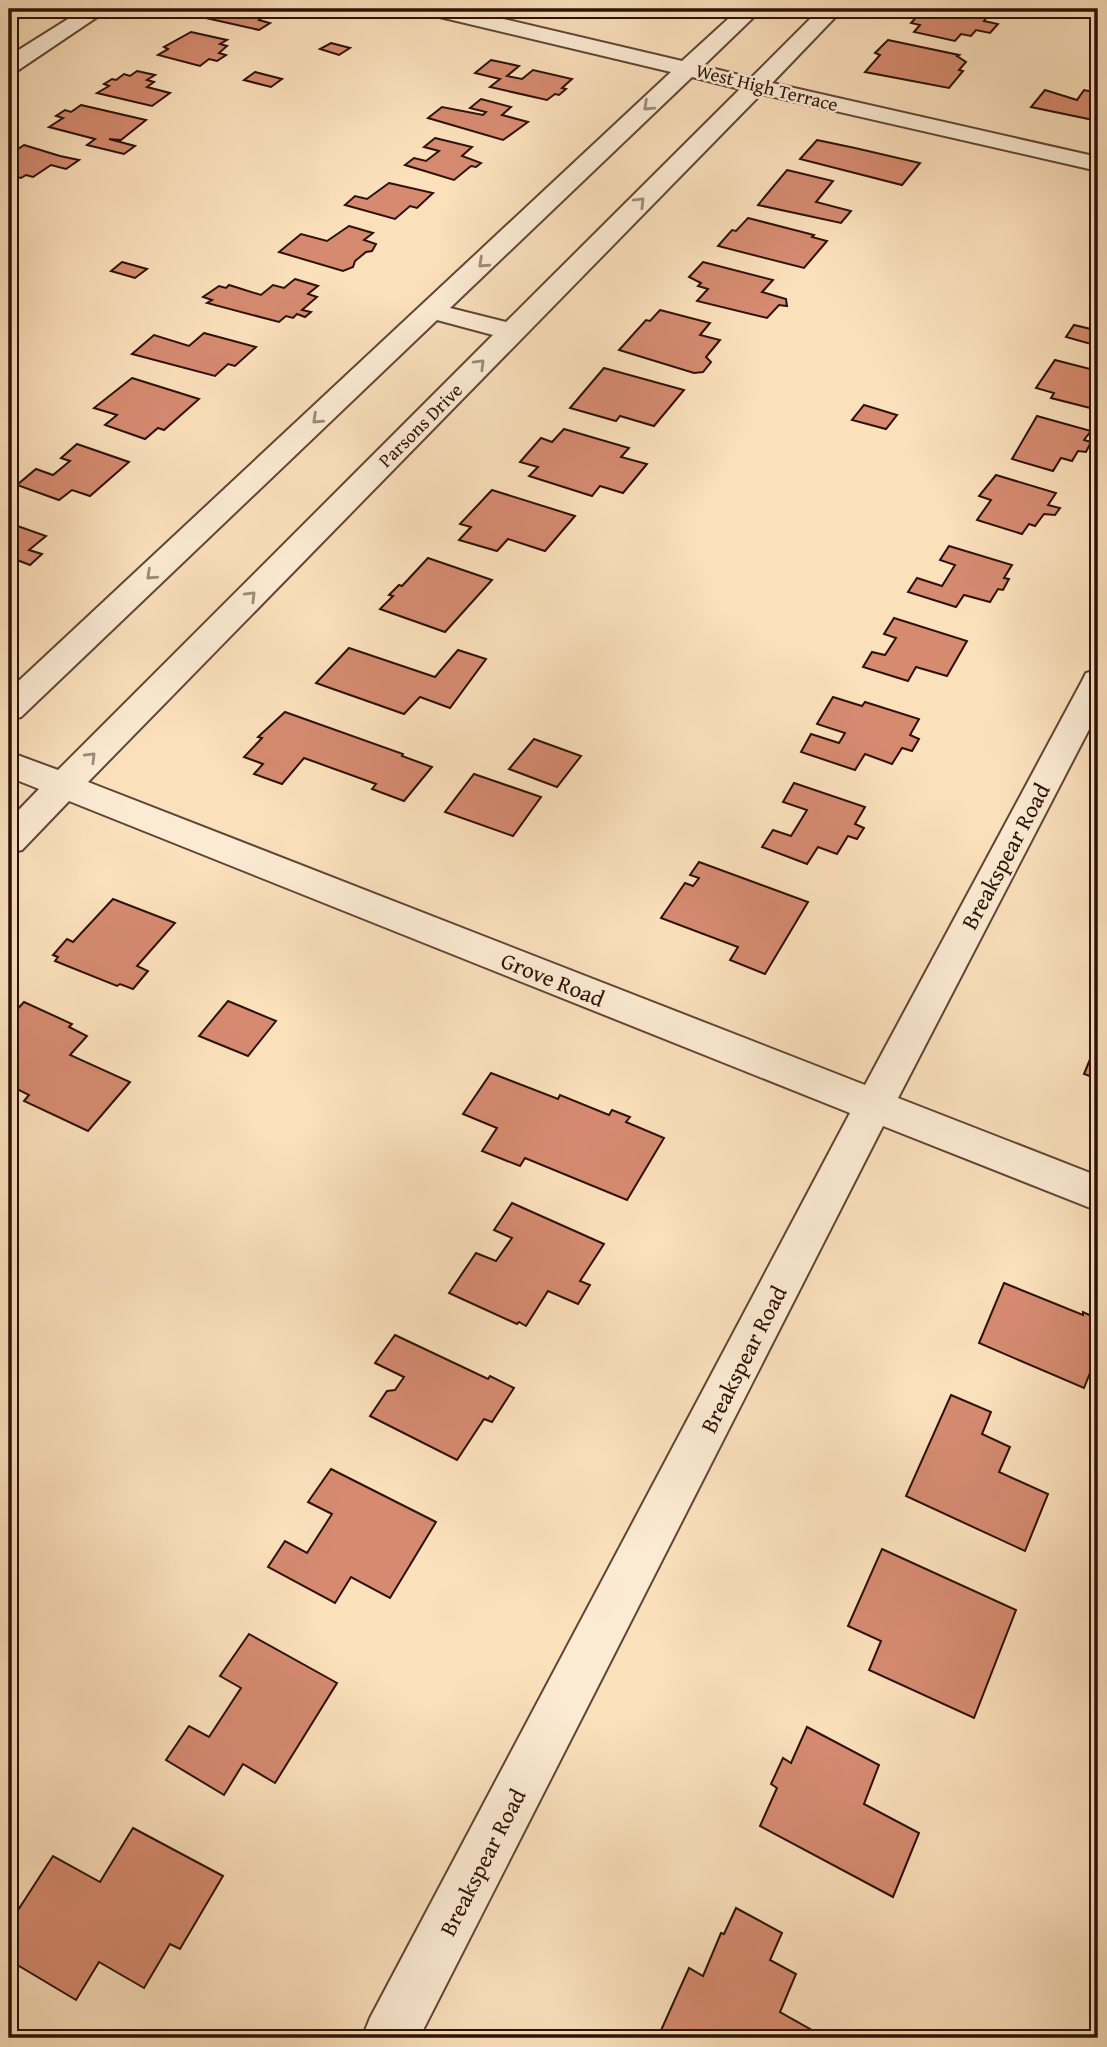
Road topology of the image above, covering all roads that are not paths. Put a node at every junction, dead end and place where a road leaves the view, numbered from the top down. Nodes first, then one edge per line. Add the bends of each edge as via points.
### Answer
1 (98, 9) edge
2 (435, 9) edge
3 (751, 9) edge
4 (832, 9) edge
5 (9, 66) edge
6 (688, 68) junction
7 (757, 85) junction
8 (1098, 164) edge
9 (432, 311) junction
10 (512, 332) junction
11 (1098, 681) edge
12 (9, 709) edge
13 (9, 764) edge
14 (64, 786) junction
15 (9, 841) edge
16 (874, 1105) junction
17 (1098, 1194) edge
18 (390, 2038) edge

1 - 5 street
2 - 6 street, West High Terrace
3 - 6 street
4 - 7 street, Parsons Drive
6 - 7 street, West High Terrace
6 -> 9 street
7 - 8 street, West High Terrace
10 -> 7 street, Parsons Drive
9 - 10 street
9 -> 12 street
14 -> 10 street, Parsons Drive
11 - 16 street, Breakspear Road
13 - 14 street, Grove Road
14 - 15 street, Parsons Drive
14 - 16 street, Grove Road
16 - 17 street, Grove Road
16 - 18 street, Breakspear Road

